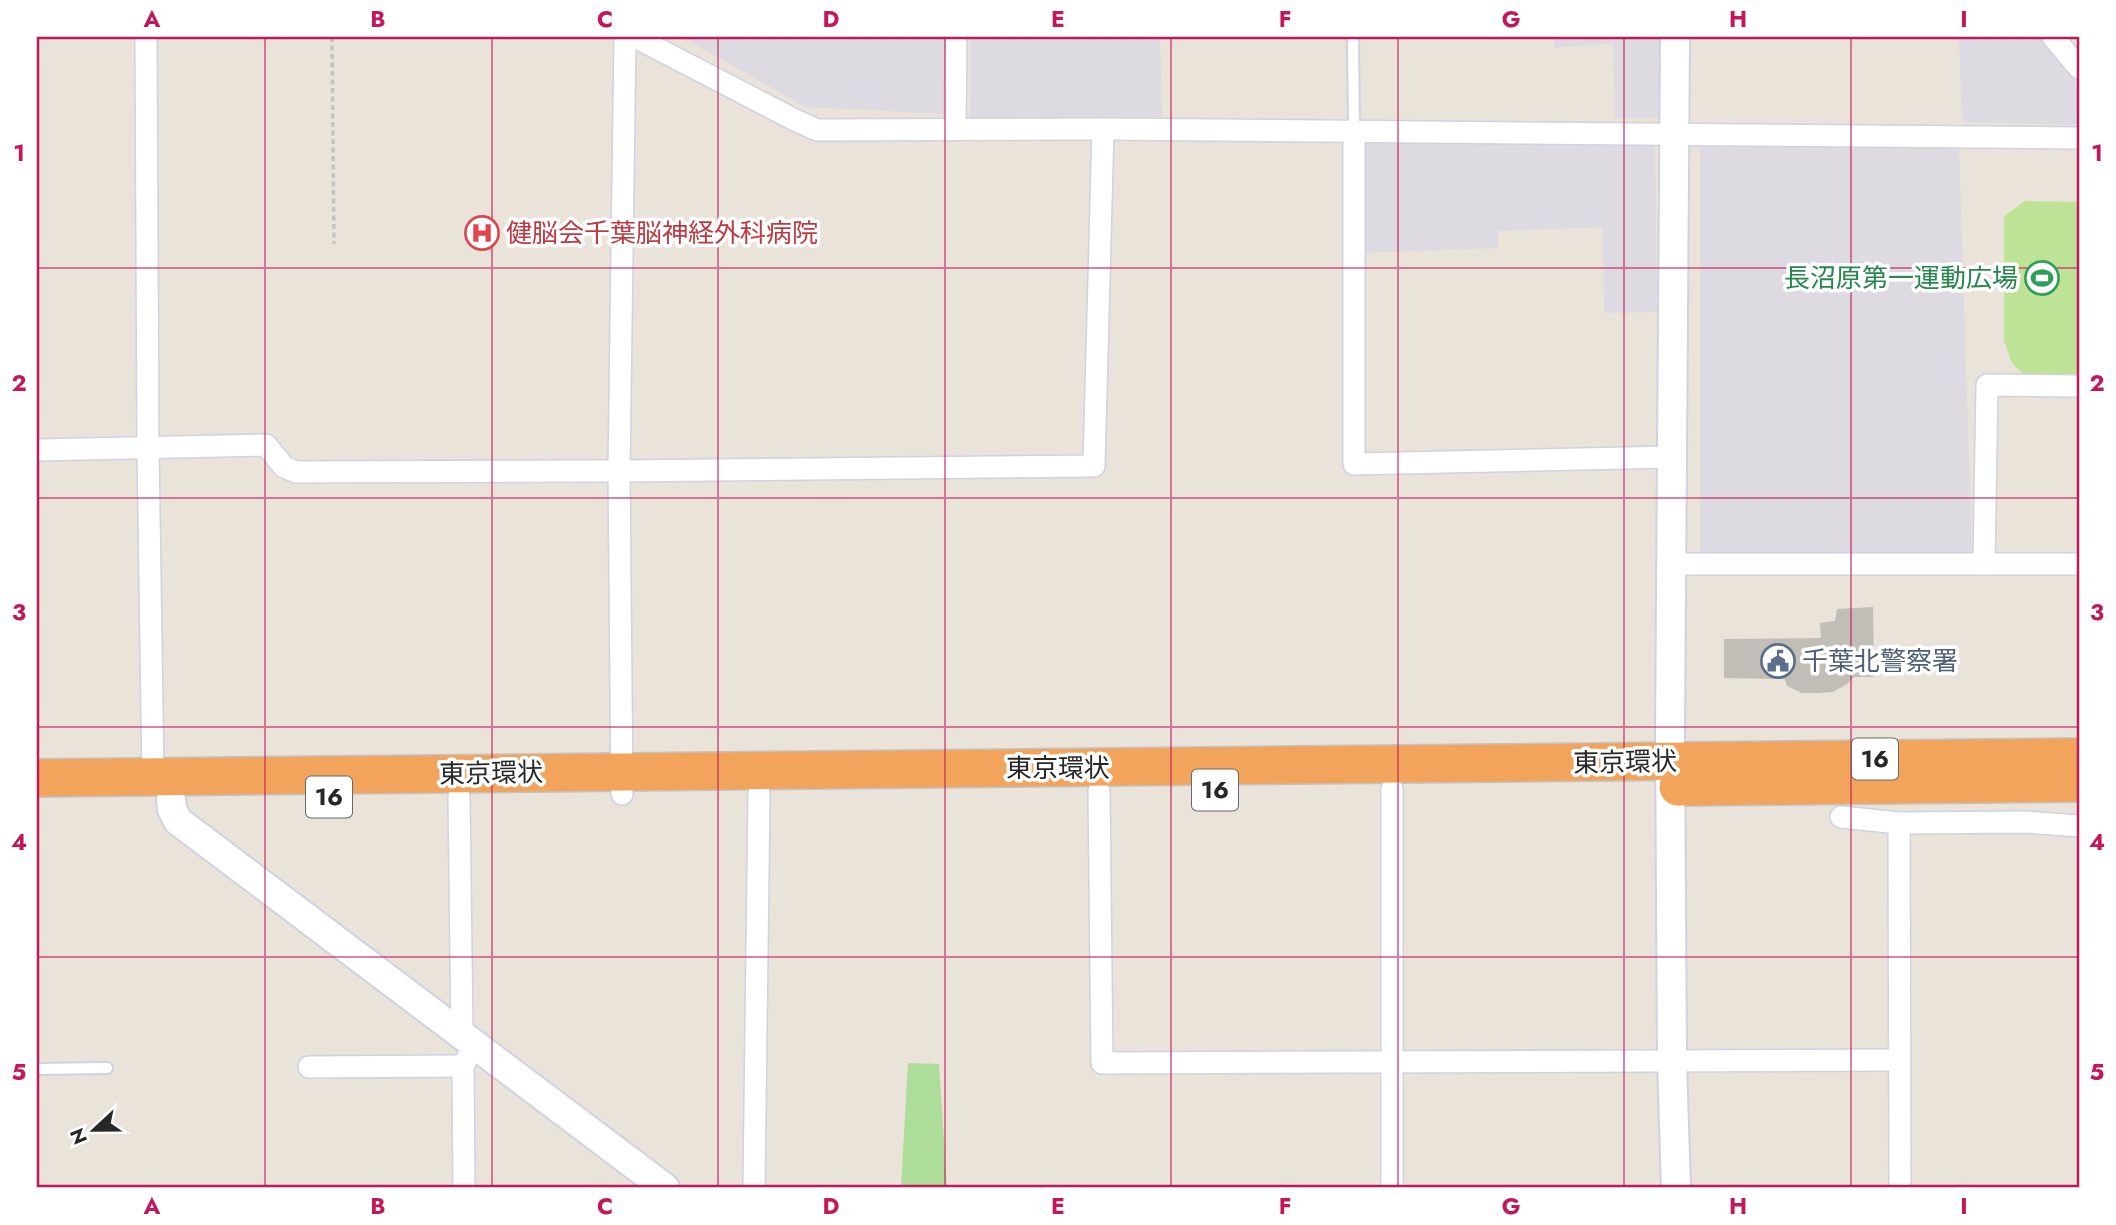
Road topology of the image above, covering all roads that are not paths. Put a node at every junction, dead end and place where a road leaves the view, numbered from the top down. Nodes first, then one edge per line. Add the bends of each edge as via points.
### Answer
1 (146, 37) edge
2 (625, 37) edge
3 (635, 37) edge
4 (956, 37) edge
5 (1353, 37) edge
6 (1675, 37) edge
7 (2053, 37) edge
8 (2079, 68) edge
9 (955, 129) junction
10 (1103, 129) junction
11 (1353, 131) junction
12 (1676, 133) junction
13 (2079, 138) edge
14 (2079, 386) edge
15 (148, 447) junction
16 (37, 450) edge
17 (1672, 457) junction
18 (619, 471) junction
19 (1672, 564) junction
20 (1984, 564) junction
21 (2079, 564) edge
22 (2079, 747) edge
23 (2079, 757) edge
24 (2014, 771) junction
25 (1671, 774) junction
26 (37, 778) edge
27 (622, 782) junction
28 (2079, 783) edge
29 (162, 788) junction
30 (1392, 789) junction
31 (1099, 791) junction
32 (759, 793) junction
33 (2079, 793) edge
34 (459, 796) junction
35 (37, 801) edge
36 (1841, 817) dead end
37 (1899, 823) junction
38 (2079, 826) edge
39 (466, 1048) junction
40 (1672, 1060) junction
41 (1899, 1060) junction
42 (1392, 1062) junction
43 (309, 1067) dead end
44 (107, 1068) dead end
45 (37, 1069) edge
46 (464, 1188) edge
47 (665, 1188) edge
48 (754, 1188) edge
49 (1392, 1188) edge
50 (1676, 1188) edge
51 (1900, 1188) edge

1 - 15 street
2 - 18 street
3 - 9 street via 817,130
4 - 9 street
5 - 11 lane
6 - 12 street
7 - 8 street
9 - 10 street
10 - 11 street
10 - 18 street via 1094,466
11 - 12 street
11 - 17 street via 1354,464
12 - 13 street
12 - 17 street
14 - 20 street via 1987,385
15 - 16 street
15 - 18 street via 267,445 284,467 296,472
15 - 29 street
17 - 19 street
18 - 27 street
19 - 20 street
19 - 25 street
20 - 21 street
22 - 24 highway
23 - 24 highway, 東京環状 / 16
24 - 25 highway, 東京環状 / 16
24 - 28 highway, 東京環状 / 16
24 - 33 highway
25 - 27 highway, 東京環状 / 16 via 1132,768
25 - 30 highway, 東京環状 / 16
25 - 40 street
26 - 29 highway, 東京環状 / 16
27 - 29 highway, 東京環状 / 16
27 - 32 highway, 東京環状 / 16
27 - 34 highway, 東京環状 / 16
29 - 34 highway, 東京環状 / 16
29 - 35 highway, 東京環状 / 16
29 - 39 street via 178,821
30 - 31 highway, 東京環状 / 16
30 - 42 street
31 - 32 highway, 東京環状 / 16
31 - 42 street via 1102,1063
32 - 48 street
34 - 39 street
36 - 37 street
37 - 38 street
37 - 41 street
39 - 43 street
39 - 46 street
39 - 47 street
40 - 41 street
40 - 42 street
40 - 50 street
41 - 51 street
42 - 49 street
44 - 45 lane

